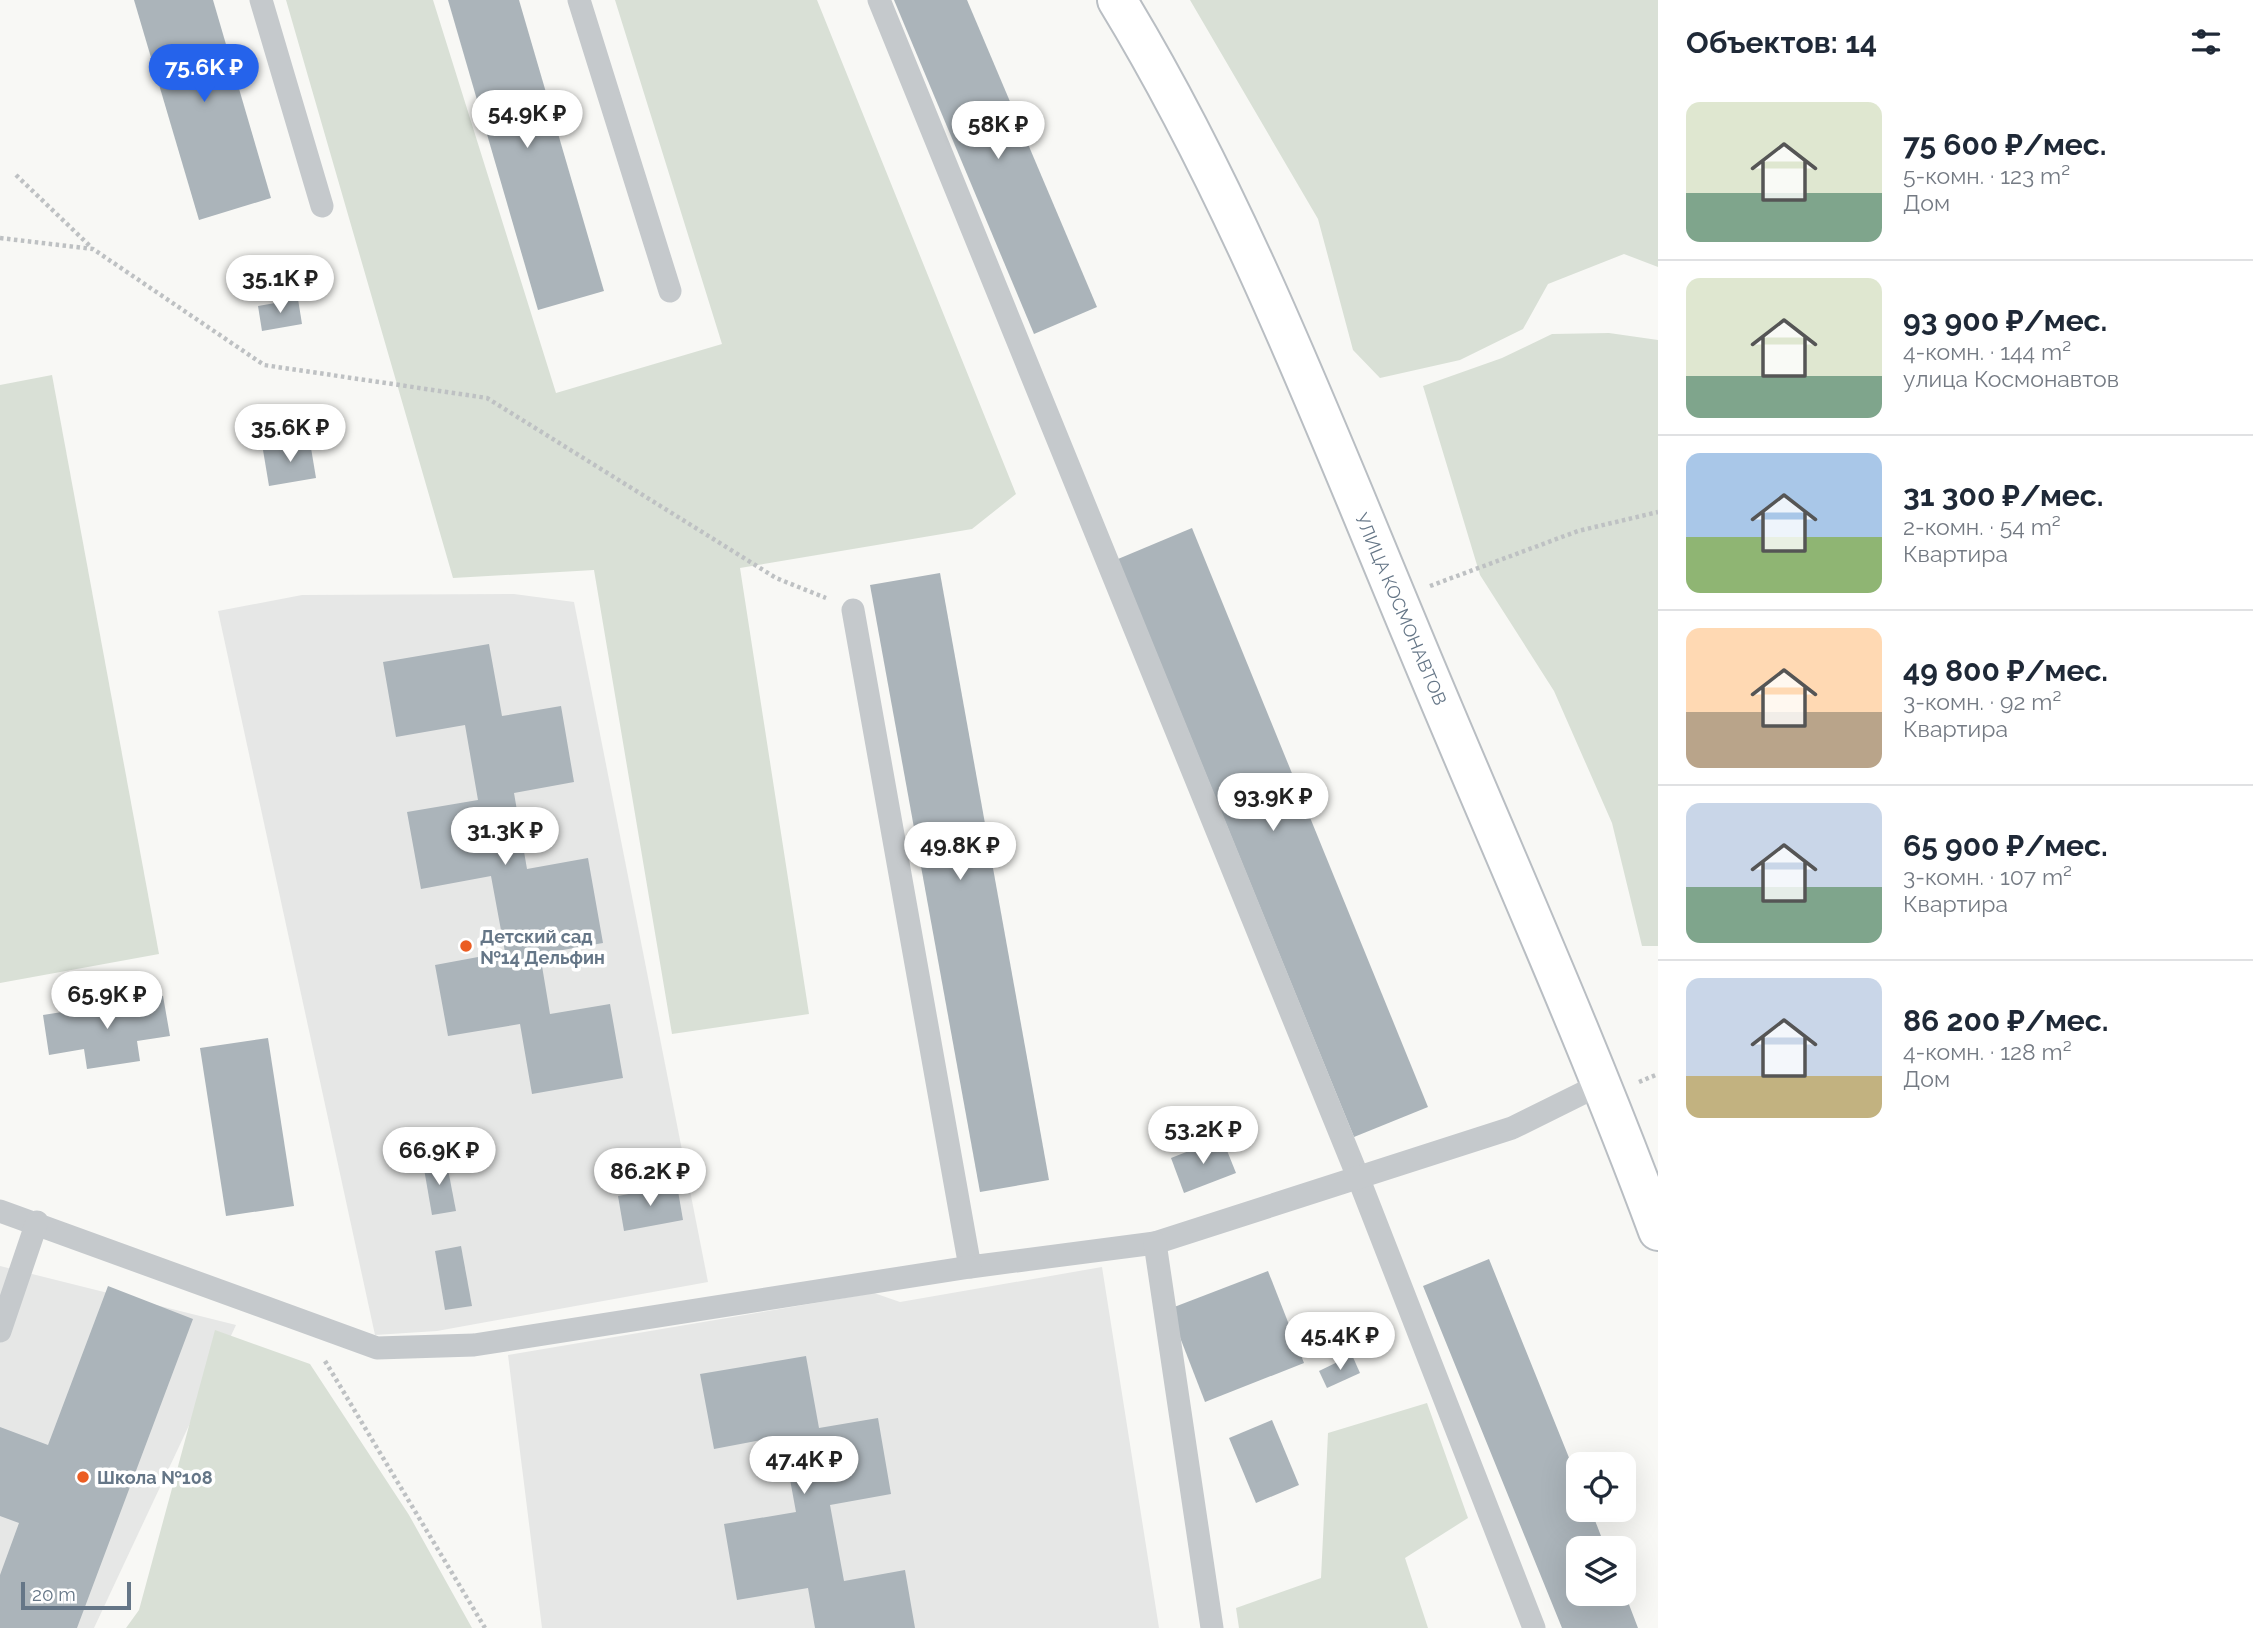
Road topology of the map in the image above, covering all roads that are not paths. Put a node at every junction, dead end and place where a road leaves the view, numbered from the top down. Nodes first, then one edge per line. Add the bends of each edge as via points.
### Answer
1 (261, 0) edge
2 (579, 0) edge
3 (878, 0) edge
4 (1117, 0) edge
5 (322, 206) dead end
6 (670, 291) dead end
7 (853, 610) road end
8 (1599, 1085) junction
9 (1358, 1177) junction
10 (0, 1211) edge
11 (37, 1223) junction
12 (1658, 1231) edge
13 (1155, 1243) junction
14 (970, 1267) junction
15 (0, 1331) edge
16 (1212, 1628) edge
17 (1534, 1628) edge

1 - 5 lane
2 - 6 lane
3 - 9 lane
4 - 8 street, УЛИЦА КОСМОНАВТОВ via 1233,219
7 - 14 lane
8 - 9 lane via 1512,1128
8 - 12 street, УЛИЦА КОСМОНАВТОВ
9 - 13 lane
9 - 17 lane
10 - 11 lane
11 - 14 lane via 377,1348 474,1345
11 - 15 lane
13 - 14 lane
13 - 16 lane

